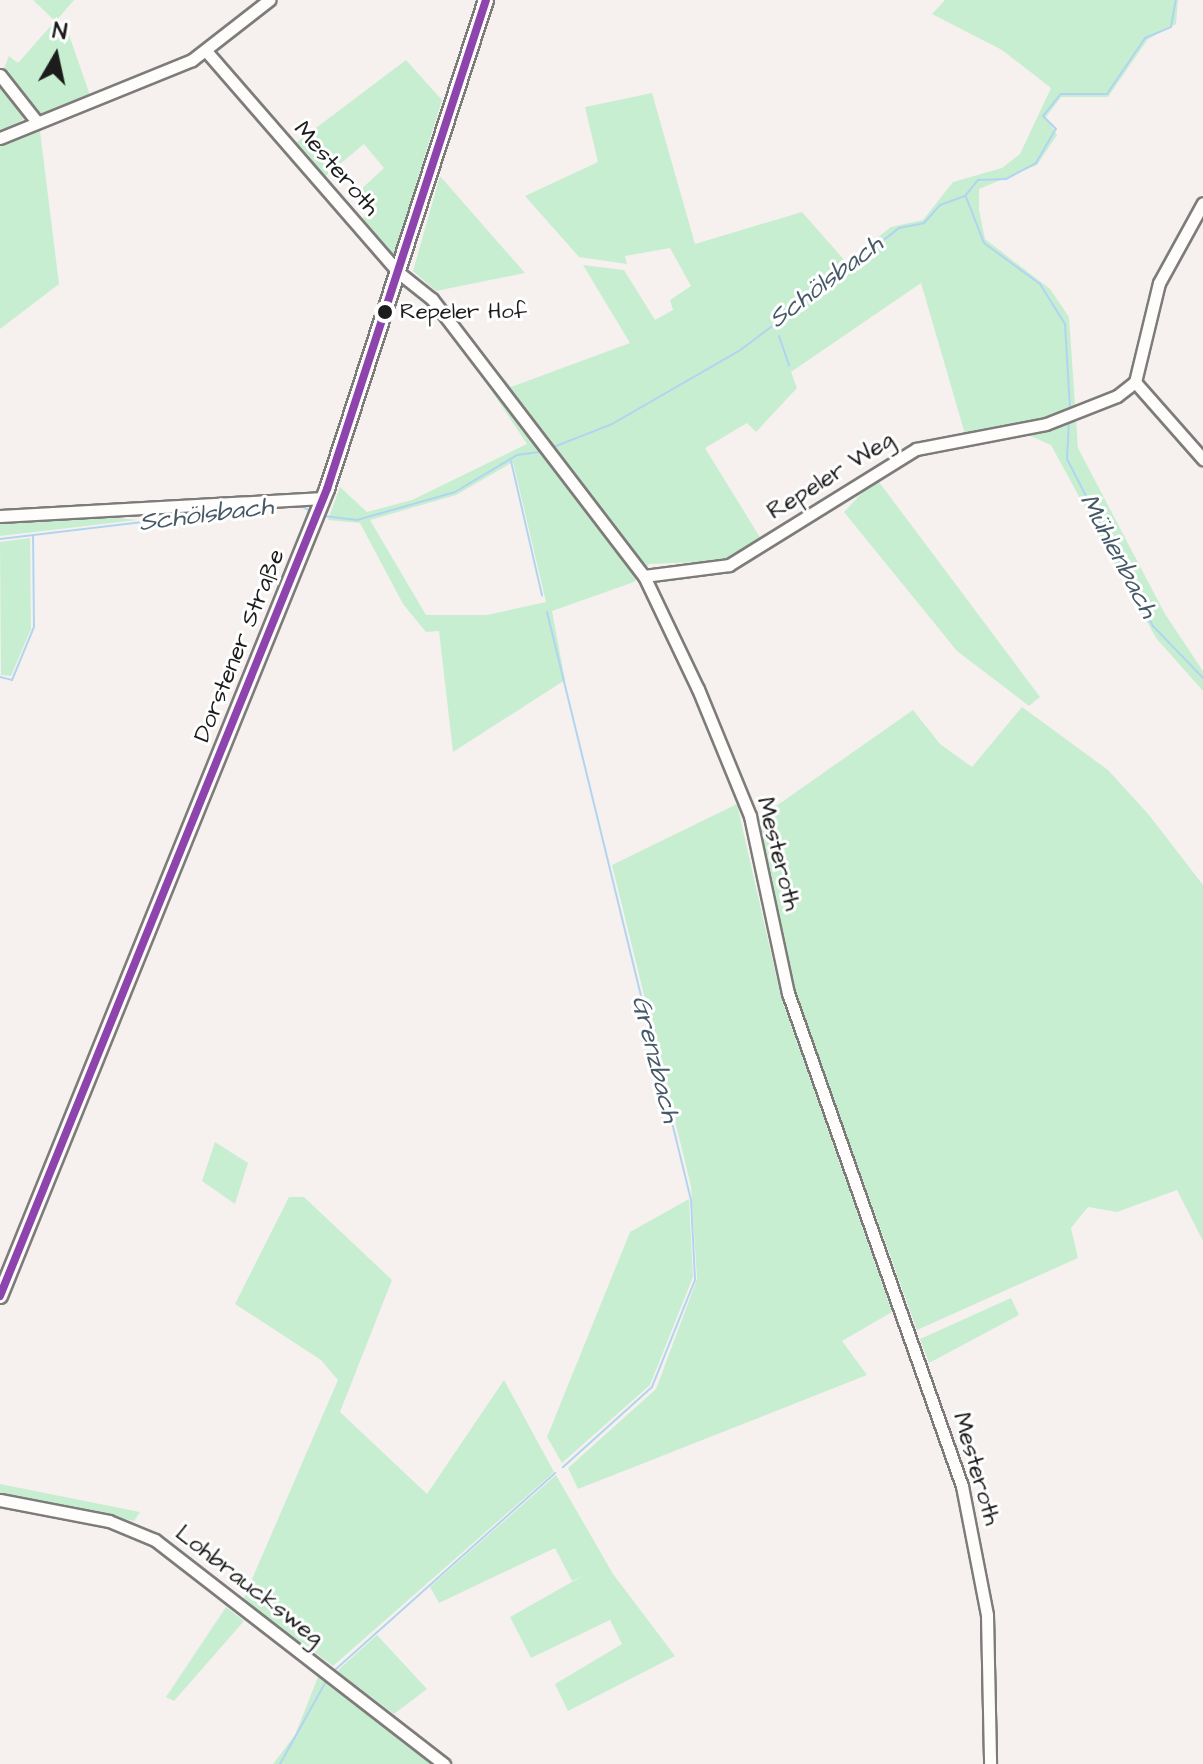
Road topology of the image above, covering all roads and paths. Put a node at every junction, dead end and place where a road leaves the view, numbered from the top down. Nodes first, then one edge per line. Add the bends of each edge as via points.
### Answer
1 (269, 0) edge
2 (486, 0) edge
3 (207, 52) junction
4 (0, 75) edge
5 (37, 122) junction
6 (0, 138) edge
7 (1203, 203) edge
8 (398, 272) junction
9 (1135, 382) junction
10 (1203, 459) edge
11 (320, 508) junction
12 (0, 516) edge
13 (644, 576) junction
14 (0, 1296) edge
15 (0, 1500) edge
16 (444, 1764) edge
17 (990, 1764) edge

1 - 3 street
2 - 8 main road, Dorstener Straße
3 - 5 street
3 - 8 street, Mesteroth
4 - 5 street
5 - 6 street
7 - 9 street via 1159,283
8 - 11 main road, Dorstener Straße
8 - 13 street, Mesteroth via 432,299
9 - 10 street
9 - 13 street, Repeler Weg via 1046,424 916,449 729,565
11 - 12 street
11 - 14 main road, Dorstener Straße
13 - 17 street, Mesteroth via 750,816 788,993 962,1486 988,1628
15 - 16 street, Lohbraucksweg via 145,1534

